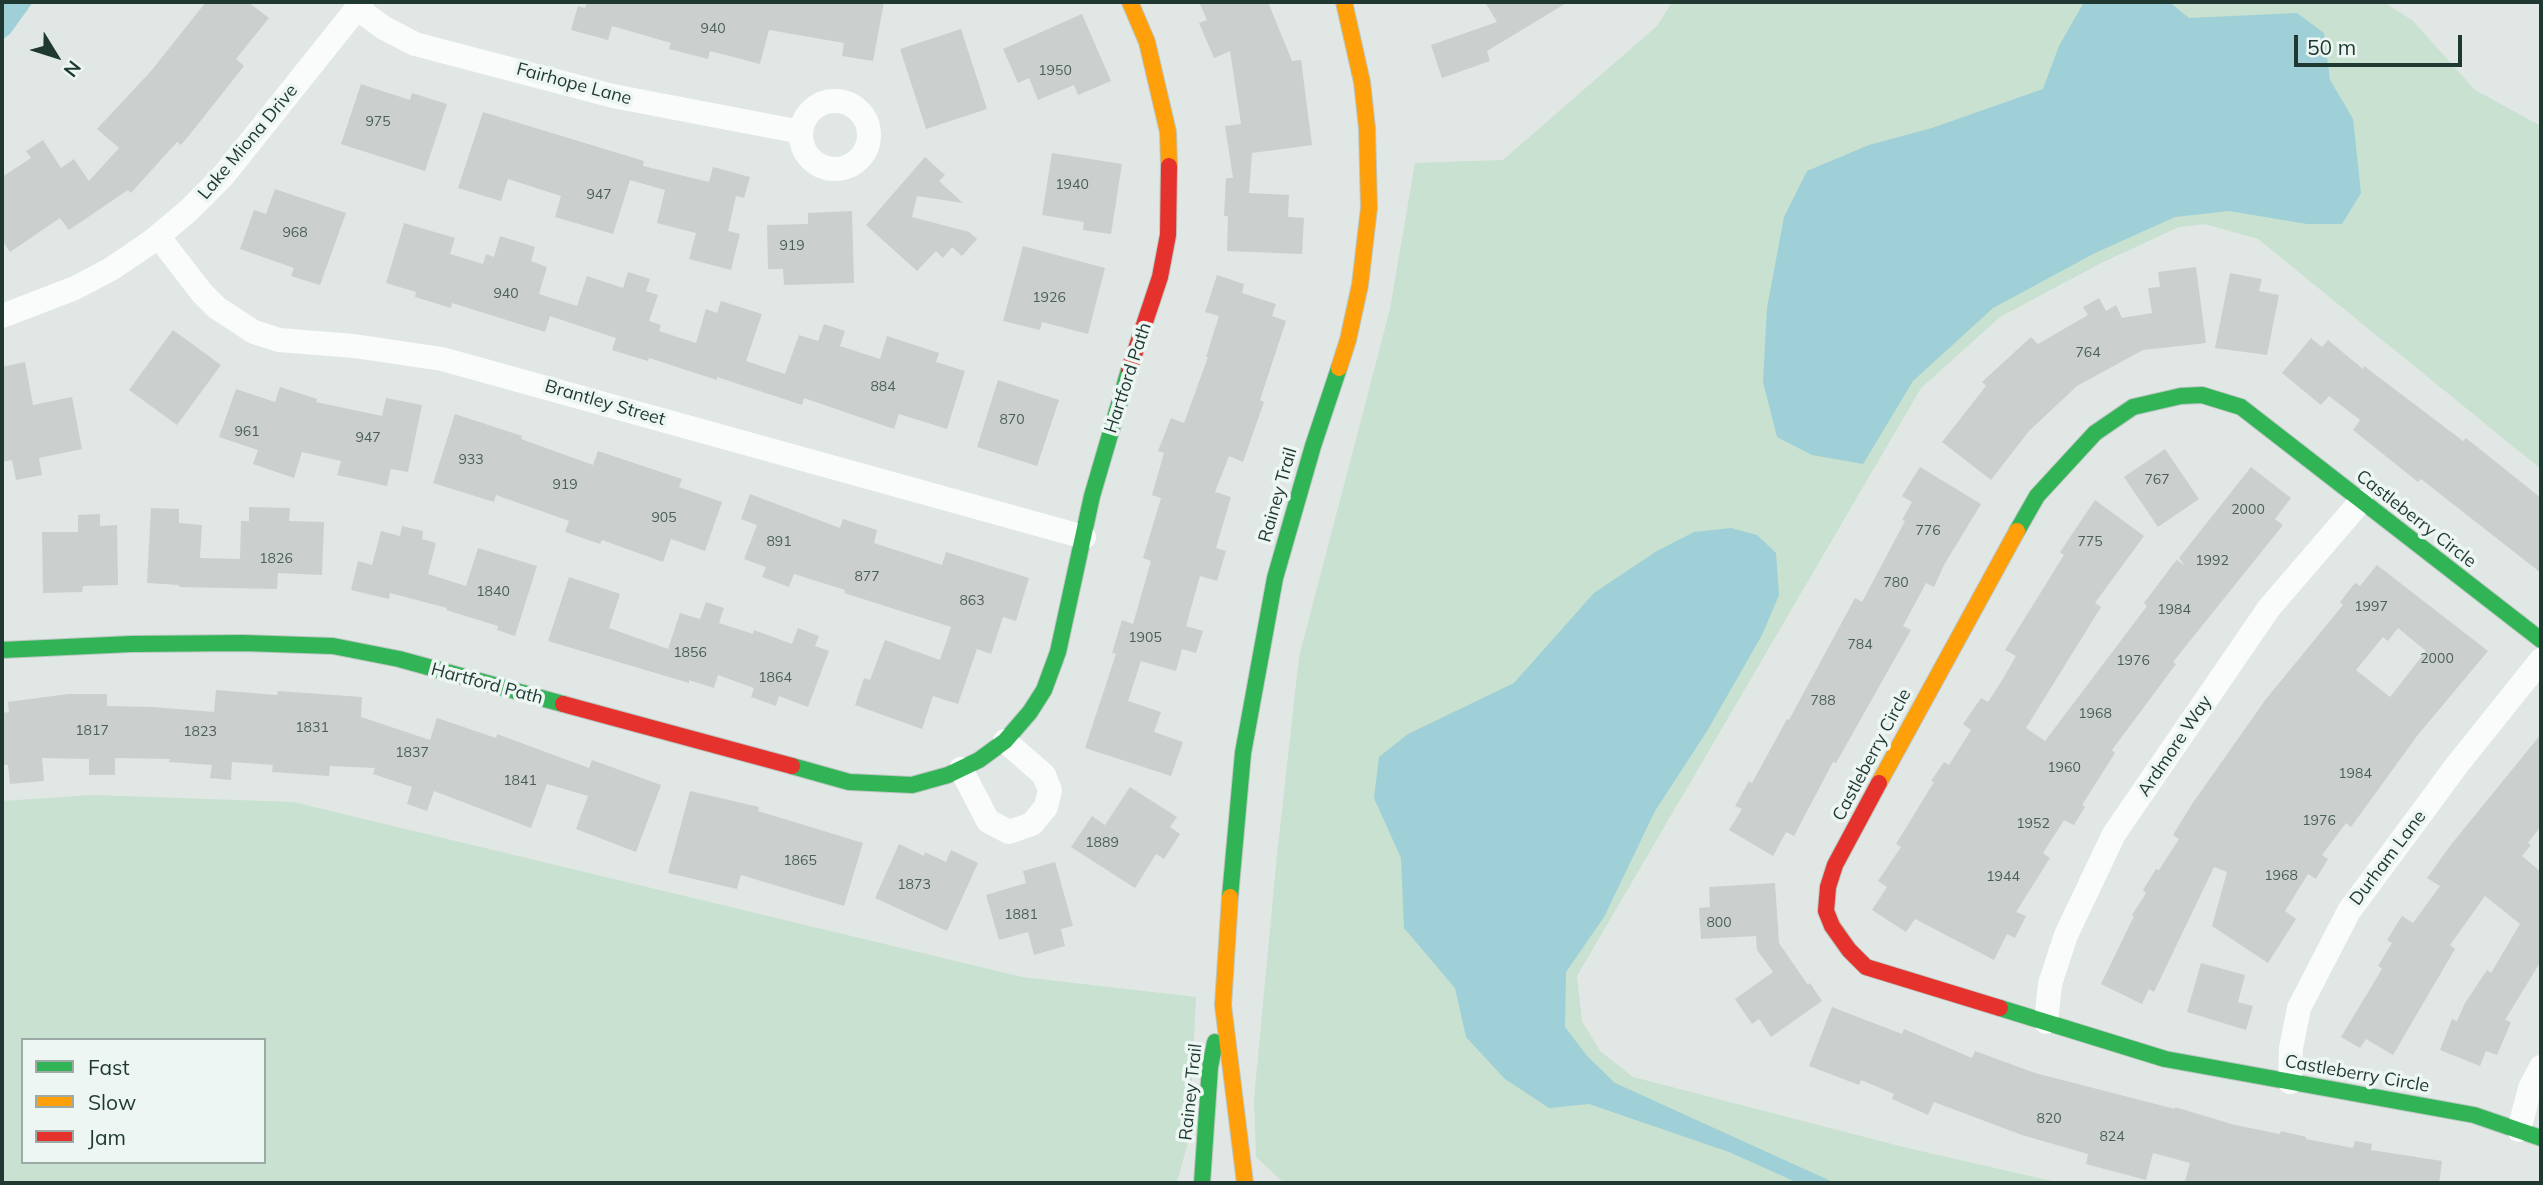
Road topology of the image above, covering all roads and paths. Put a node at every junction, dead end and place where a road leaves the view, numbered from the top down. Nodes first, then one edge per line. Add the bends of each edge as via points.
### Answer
1 (1129, 2) edge
2 (1343, 2) edge
3 (359, 5) edge
4 (801, 132) dead end
5 (158, 236) junction
6 (2, 316) edge
7 (2361, 500) junction
8 (1084, 537) junction
9 (2541, 640) edge
10 (2, 650) edge
11 (2541, 660) edge
12 (1006, 741) junction
13 (961, 769) junction
14 (1223, 1005) junction
15 (2046, 1022) junction
16 (2541, 1068) edge
17 (2290, 1082) junction
18 (2530, 1134) edge
19 (1202, 1183) edge
20 (1245, 1183) edge

1 - 8 street, Hartford Path via 1147,42 1168,132 1168,235 1160,277 1112,424
2 - 14 street, Rainey Trail via 1366,117 1366,247 1348,340 1294,508 1260,653 1236,814
3 - 4 street, Fairhope Lane via 384,28 415,44 613,96
3 - 5 street, Lake Miona Drive via 223,176
5 - 6 street, Lake Miona Drive via 75,288
5 - 8 street, Brantley Street via 217,308 254,332 279,340 442,359
7 - 9 street, Castleberry Circle
7 - 15 street, Ardmore Way via 2269,608 2114,834 2066,935 2050,984
7 - 15 street, Castleberry Circle via 2241,407 2202,395 2133,407 2095,433 2037,496 1835,865 1826,911 1849,950 1866,967
8 - 12 street, Hartford Path via 1058,652 1044,690
10 - 13 street, Hartford Path via 243,643 333,646 399,659 849,782 912,785
11 - 17 street, Durham Lane via 2349,911 2299,1009
12 - 13 street, Hartford Path
12 - 13 street via 1044,775 1050,790 1046,807 1032,824 1009,832 988,821
14 - 19 street, Rainey Trail via 1210,1067
14 - 20 street, Rainey Trail
15 - 17 street, Castleberry Circle via 2165,1059
16 - 18 street via 2530,1088
17 - 18 street, Castleberry Circle via 2474,1115

